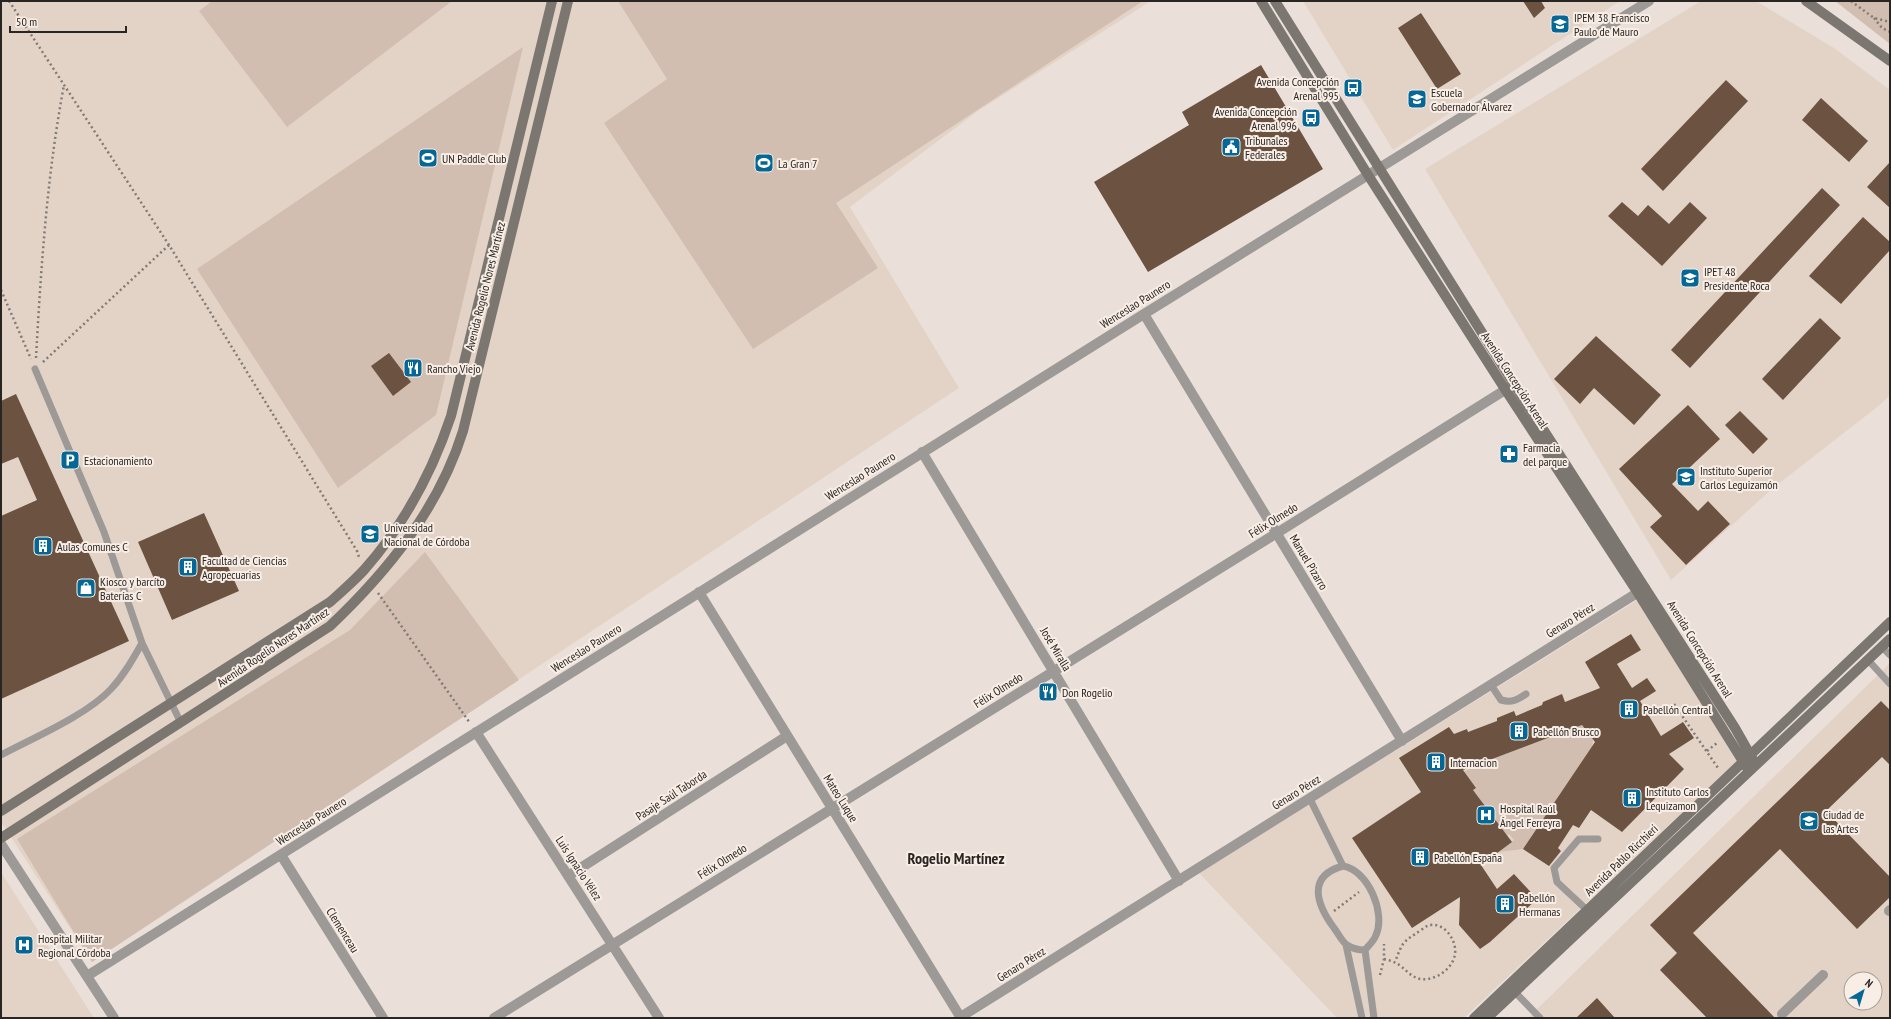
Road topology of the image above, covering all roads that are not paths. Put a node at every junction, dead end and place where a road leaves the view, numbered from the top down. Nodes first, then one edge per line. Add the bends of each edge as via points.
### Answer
1 (552, 1) edge
2 (568, 1) edge
3 (1261, 1) edge
4 (1275, 1) edge
5 (1649, 1) edge
6 (1806, 1) edge
7 (1890, 61) edge
8 (1380, 168) junction
9 (1368, 175) junction
10 (1144, 314) junction
11 (35, 369) road end
12 (1514, 384) junction
13 (1505, 389) junction
14 (922, 452) junction
15 (1276, 533) junction
16 (1642, 590) junction
17 (699, 592) junction
18 (1890, 622) edge
19 (1890, 639) edge
20 (142, 643) junction
21 (1882, 647) junction
22 (1890, 655) edge
23 (1868, 660) junction
24 (1054, 671) junction
25 (1890, 684) edge
26 (1491, 685) junction
27 (1526, 694) dead end
28 (171, 704) junction
29 (181, 723) junction
30 (476, 732) junction
31 (787, 736) junction
32 (1402, 741) junction
33 (1, 755) edge
34 (1747, 757) junction
35 (1752, 768) junction
36 (1310, 799) junction
37 (832, 808) junction
38 (1, 811) edge
39 (1, 838) edge
40 (1598, 839) dead end
41 (1, 844) edge
42 (281, 855) junction
43 (1343, 866) junction
44 (568, 876) junction
45 (1179, 880) junction
46 (1587, 910) junction
47 (612, 944) junction
48 (1346, 945) junction
49 (1365, 950) junction
50 (1823, 975) dead end
51 (87, 976) junction
52 (1515, 992) junction
53 (1782, 1014) dead end
54 (114, 1018) edge
55 (383, 1018) edge
56 (494, 1018) edge
57 (659, 1018) edge
58 (960, 1018) edge
59 (1362, 1018) edge
60 (1374, 1018) edge
61 (1474, 1018) edge
62 (1487, 1018) edge
63 (1540, 1018) edge

1 - 28 main road, Avenida Rogelio Nores Martínez via 451,416 418,495 363,571 330,602
2 - 29 main road, Avenida Rogelio Nores Martínez via 469,407 457,449 442,485 426,513 372,585 330,626
3 - 9 main road, Avenida Concepción Arenal
4 - 8 main road, Avenida Concepción Arenal
5 - 8 street, Wenceslao Paunero
6 - 7 main road
8 - 9 street, Wenceslao Paunero
8 - 12 main road, Avenida Concepción Arenal
9 - 10 street, Wenceslao Paunero
9 - 13 main road, Avenida Concepción Arenal
10 - 14 street, Wenceslao Paunero
10 - 15 street, Manuel Pizarro
11 - 20 lane via 104,532
12 - 13 street, Félix Olmedo
12 - 16 main road, Avenida Concepción Arenal
13 - 15 street, Félix Olmedo
13 - 16 main road, Avenida Concepción Arenal
14 - 17 street, Wenceslao Paunero
14 - 24 street, José Miralla
15 - 24 street, Félix Olmedo
15 - 32 street, Manuel Pizarro
16 - 26 street, Genaro Pérez
16 - 34 main road, Avenida Concepción Arenal
17 - 30 street, Wenceslao Paunero
17 - 31 street, Mateo Luque
18 - 34 main road, Avenida Pablo Ricchieri
19 - 21 main road, Avenida Pablo Ricchieri
20 - 28 lane
20 - 33 lane via 110,689 88,708
21 - 22 lane
21 - 23 main road, Avenida Pablo Ricchieri
23 - 25 lane
23 - 35 main road, Avenida Pablo Ricchieri
24 - 37 street, Félix Olmedo
24 - 45 street, José Miralla
26 - 27 lane via 1501,700 1507,702 1513,702
26 - 32 street, Genaro Pérez
28 - 29 lane
28 - 38 main road, Avenida Rogelio Nores Martínez
29 - 39 main road, Avenida Rogelio Nores Martínez
30 - 42 street, Wenceslao Paunero
30 - 44 street, Luis Ignacio Vélez
31 - 37 street, Mateo Luque
31 - 44 street, Pasaje Saúl Taborda
32 - 36 street, Genaro Pérez
34 - 35 main road, Avenida Concepción Arenal
34 - 46 main road, Avenida Pablo Ricchieri
35 - 52 main road, Avenida Pablo Ricchieri
36 - 43 lane
36 - 45 street, Genaro Pérez
37 - 47 street, Félix Olmedo
37 - 58 street, Mateo Luque
40 - 46 lane via 1579,839 1554,868 1557,882
41 - 51 street
42 - 51 street, Wenceslao Paunero
42 - 55 street, Clemenceau
43 - 48 lane via 1334,868 1324,876 1318,885 1318,899 1326,918
43 - 49 lane via 1351,867 1357,872 1376,900 1376,935
44 - 47 street, Luis Ignacio Vélez
45 - 58 street, Genaro Pérez
46 - 61 main road, Avenida Pablo Ricchieri
47 - 56 street, Félix Olmedo
47 - 57 street, Luis Ignacio Vélez
48 - 49 lane via 1355,950
48 - 59 lane
49 - 60 lane
50 - 53 street
51 - 54 street
52 - 62 main road, Avenida Pablo Ricchieri
52 - 63 lane

